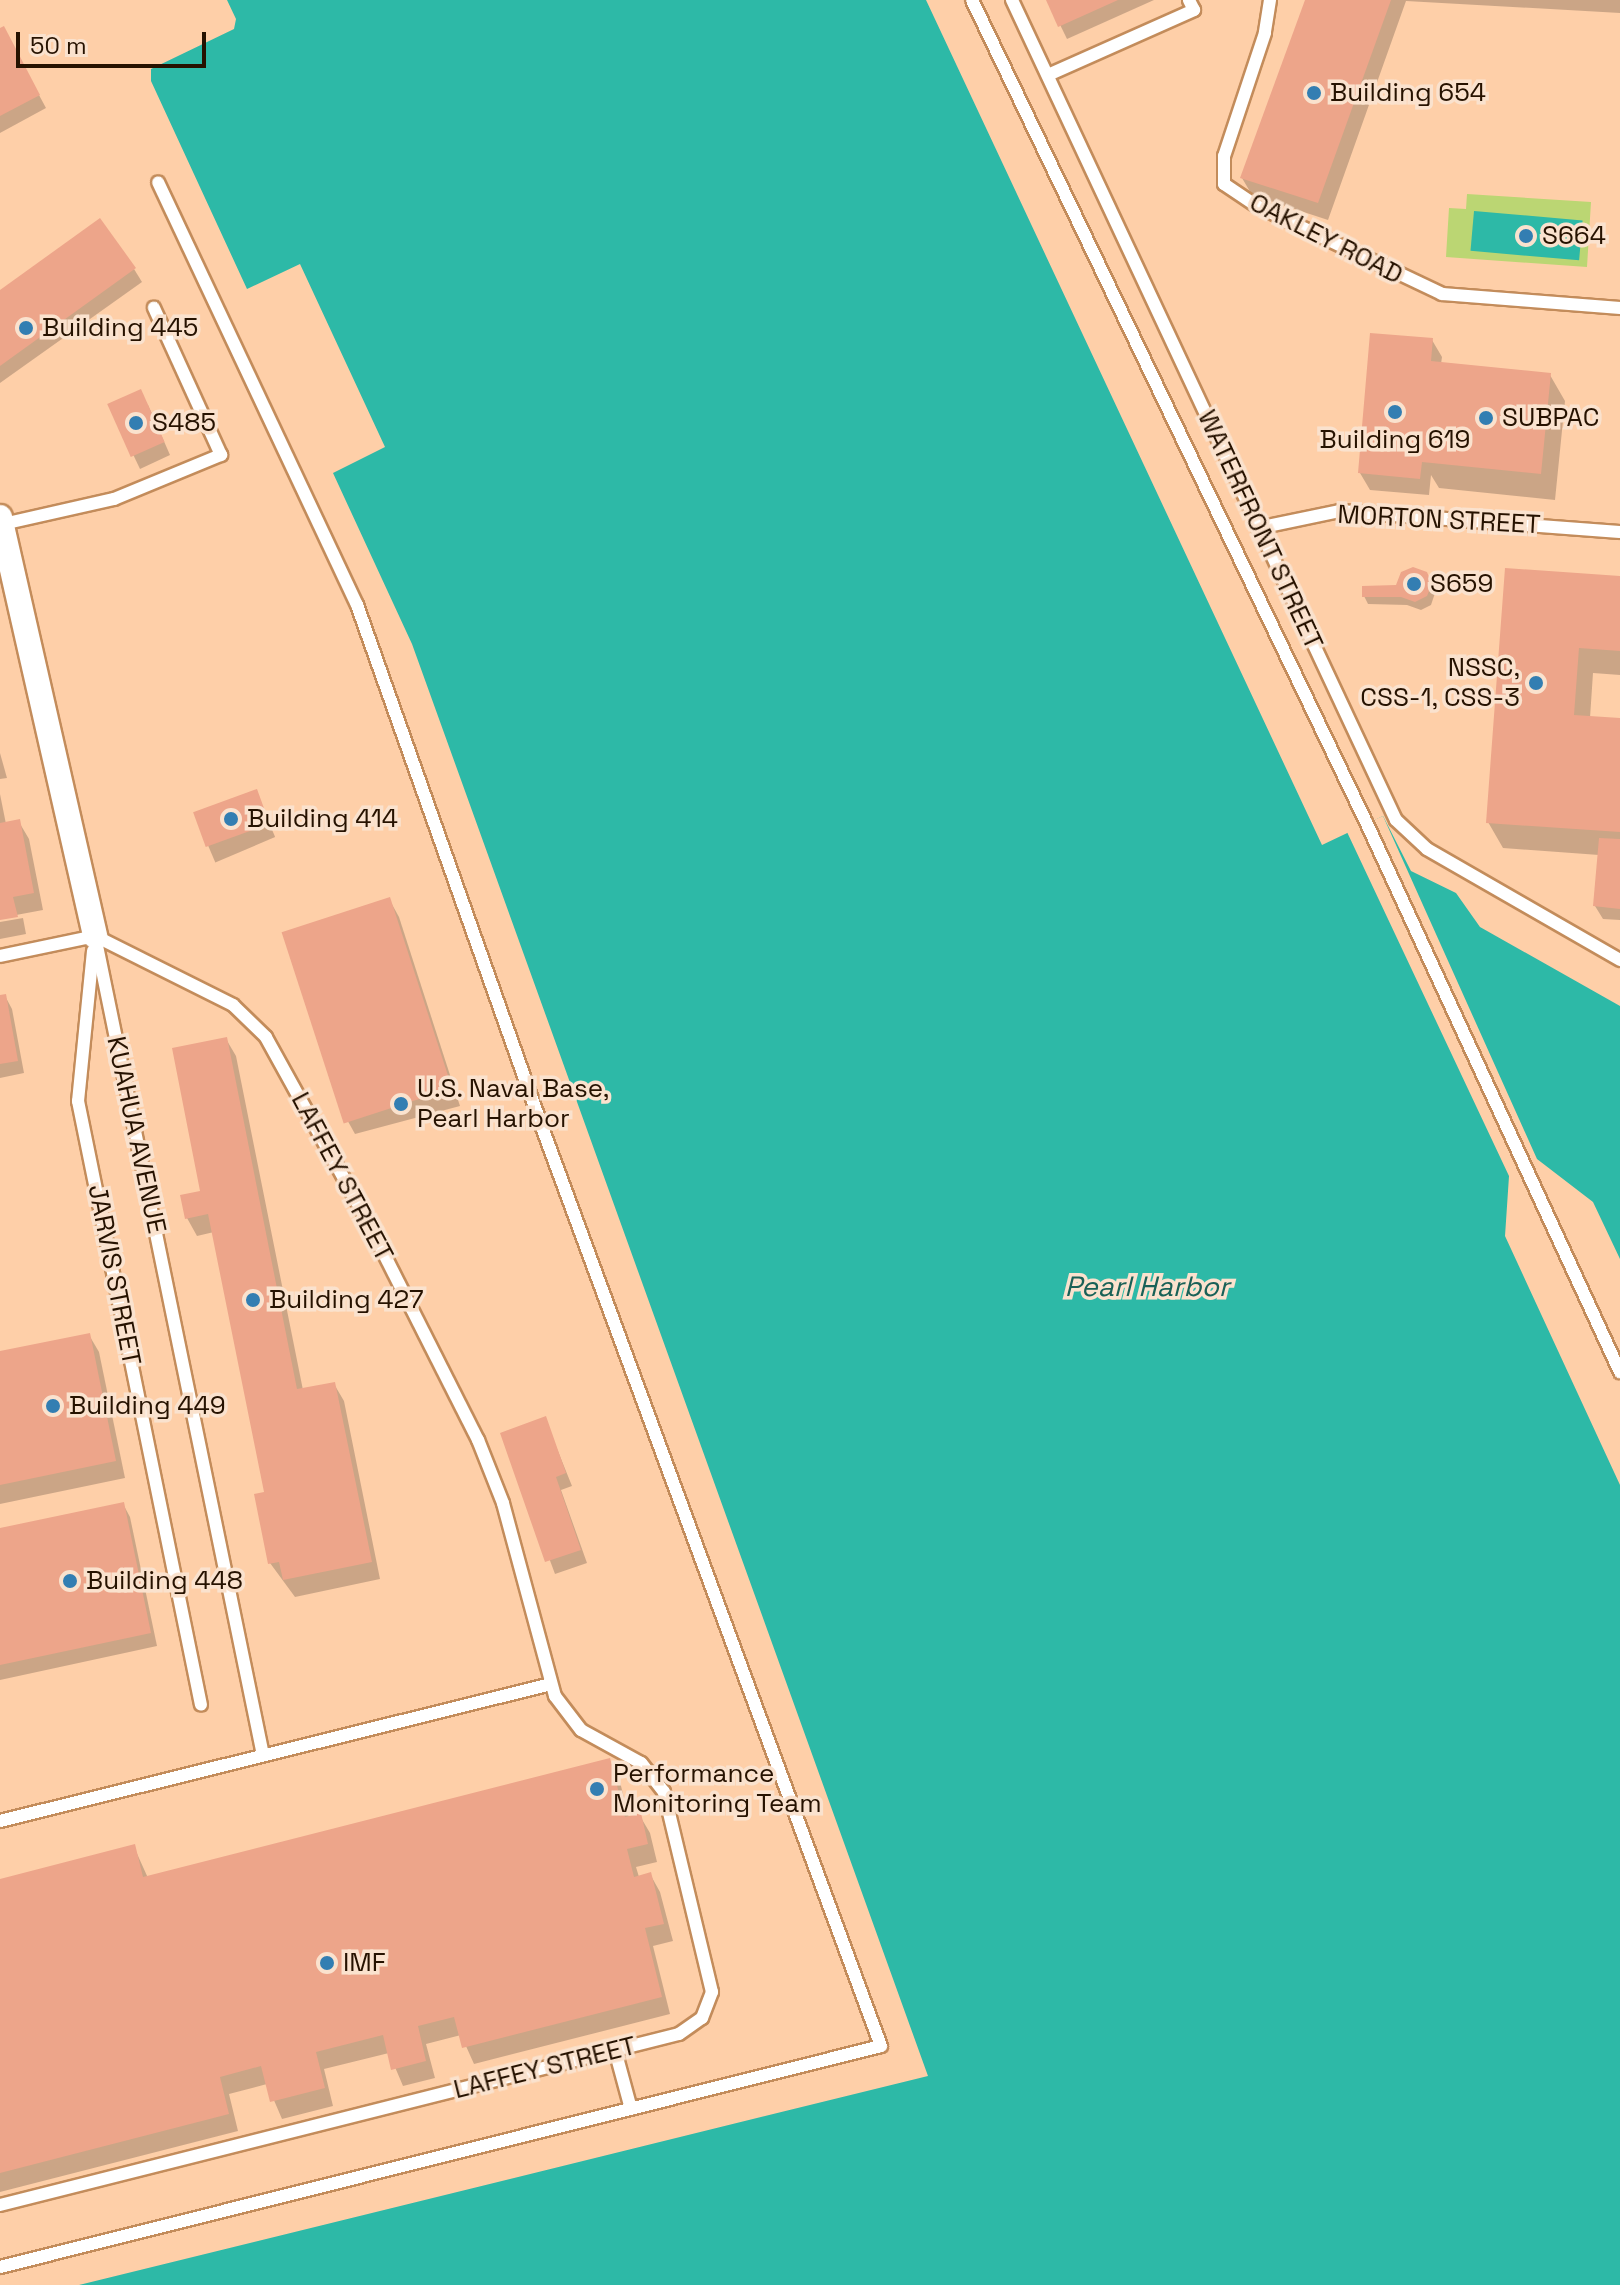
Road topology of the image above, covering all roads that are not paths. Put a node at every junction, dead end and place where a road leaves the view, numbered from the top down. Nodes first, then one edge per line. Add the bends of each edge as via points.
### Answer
1 (972, 0) edge
2 (1012, 0) edge
3 (1189, 0) edge
4 (1270, 0) edge
5 (1048, 75) junction
6 (158, 182) dead end
7 (154, 308) dead end
8 (1620, 308) edge
9 (1, 521) edge
10 (1258, 528) junction
11 (1620, 532) edge
12 (95, 936) junction
13 (0, 956) edge
14 (1620, 960) edge
15 (1620, 1372) edge
16 (551, 1684) junction
17 (201, 1705) dead end
18 (263, 1755) junction
19 (0, 1821) edge
20 (615, 2050) junction
21 (631, 2109) junction
22 (0, 2205) edge
23 (0, 2267) edge

1 - 15 lane via 1367,824
2 - 5 lane, WATERFRONT STREET
3 - 5 lane via 1194,10
4 - 8 lane, OAKLEY ROAD via 1265,33 1224,156 1224,184 1257,206 1442,294
5 - 10 lane, WATERFRONT STREET
6 - 21 lane via 357,605 542,1127 881,2046
7 - 9 lane via 221,455 114,499
9 - 12 street, KUAHUA AVENUE
10 - 11 lane, MORTON STREET via 1340,511
10 - 14 lane, WATERFRONT STREET via 1389,808 1405,831 1427,849
12 - 13 lane
12 - 16 lane, LAFFEY STREET via 233,1005 266,1037 368,1222 478,1440 503,1503
12 - 17 lane, JARVIS STREET via 78,1101
12 - 18 lane, KUAHUA AVENUE
16 - 18 lane
16 - 20 lane, LAFFEY STREET via 581,1730 641,1763 664,1792 711,1978 709,2006 691,2028
18 - 19 lane
20 - 21 lane
20 - 22 lane, LAFFEY STREET
21 - 23 lane

